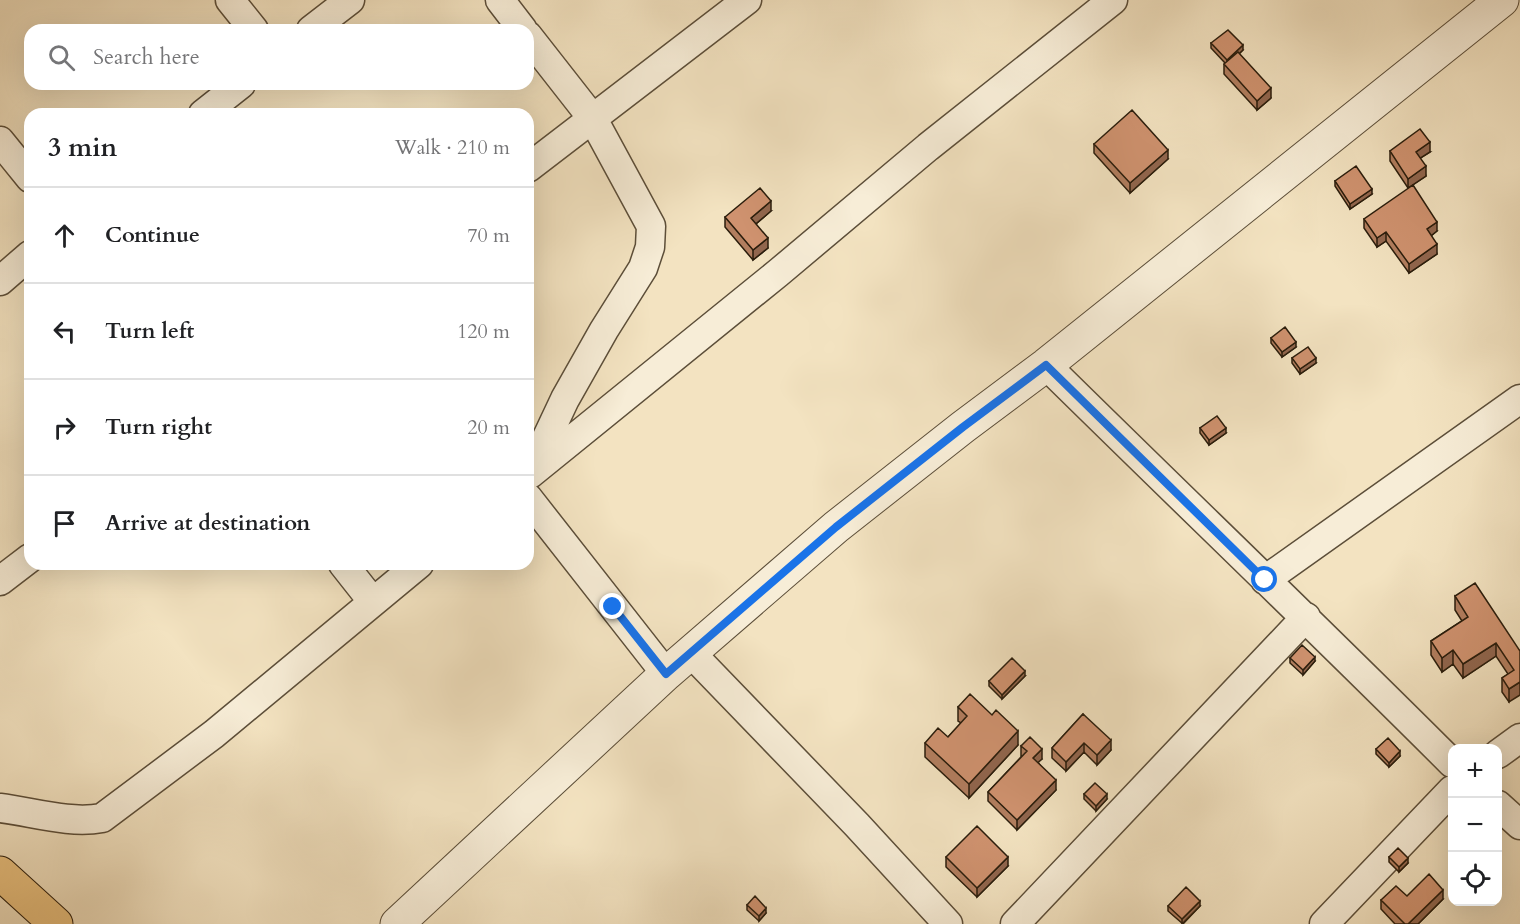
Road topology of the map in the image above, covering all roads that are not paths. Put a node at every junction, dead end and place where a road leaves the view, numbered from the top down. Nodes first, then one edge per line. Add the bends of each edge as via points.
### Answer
1 (230, 0) edge
2 (350, 0) edge
3 (500, 0) edge
4 (747, 0) edge
5 (1113, 0) edge
6 (1502, 0) edge
7 (249, 24) edge
8 (319, 24) edge
9 (519, 24) edge
10 (534, 44) edge
11 (233, 90) edge
12 (210, 108) edge
13 (593, 118) junction
14 (0, 141) edge
15 (534, 163) edge
16 (24, 171) edge
17 (24, 260) edge
18 (0, 280) edge
19 (1046, 365) junction
20 (1520, 399) edge
21 (534, 469) edge
22 (534, 478) edge
23 (534, 491) edge
24 (24, 563) edge
25 (348, 570) edge
26 (412, 570) edge
27 (1265, 580) junction
28 (0, 582) edge
29 (373, 602) junction
30 (1306, 617) junction
31 (691, 653) junction
32 (666, 674) junction
33 (1520, 738) edge
34 (1502, 751) edge
35 (1448, 759) edge
36 (1448, 794) edge
37 (0, 808) edge
38 (1502, 809) edge
39 (1520, 825) edge
40 (0, 873) edge
41 (56, 924) edge
42 (397, 924) edge
43 (948, 924) edge
44 (1015, 924) edge
45 (1324, 924) edge

1 - 7 street
2 - 8 street
3 - 9 street
4 - 13 street
5 - 22 street via 928,147
6 - 19 street
10 - 13 street
11 - 12 street
13 - 15 street
13 - 21 street via 651,226 650,247 643,268 565,399
14 - 16 street
17 - 18 street
19 - 27 street
19 - 31 street via 836,527
20 - 27 street
23 - 32 street
24 - 28 street
25 - 29 street
26 - 29 street
27 - 30 street
29 - 37 street via 214,734 102,818 70,819
30 - 35 street
30 - 44 street
31 - 32 street
31 - 43 street
32 - 42 street
33 - 34 street
36 - 45 street
38 - 39 street
40 - 41 highway

